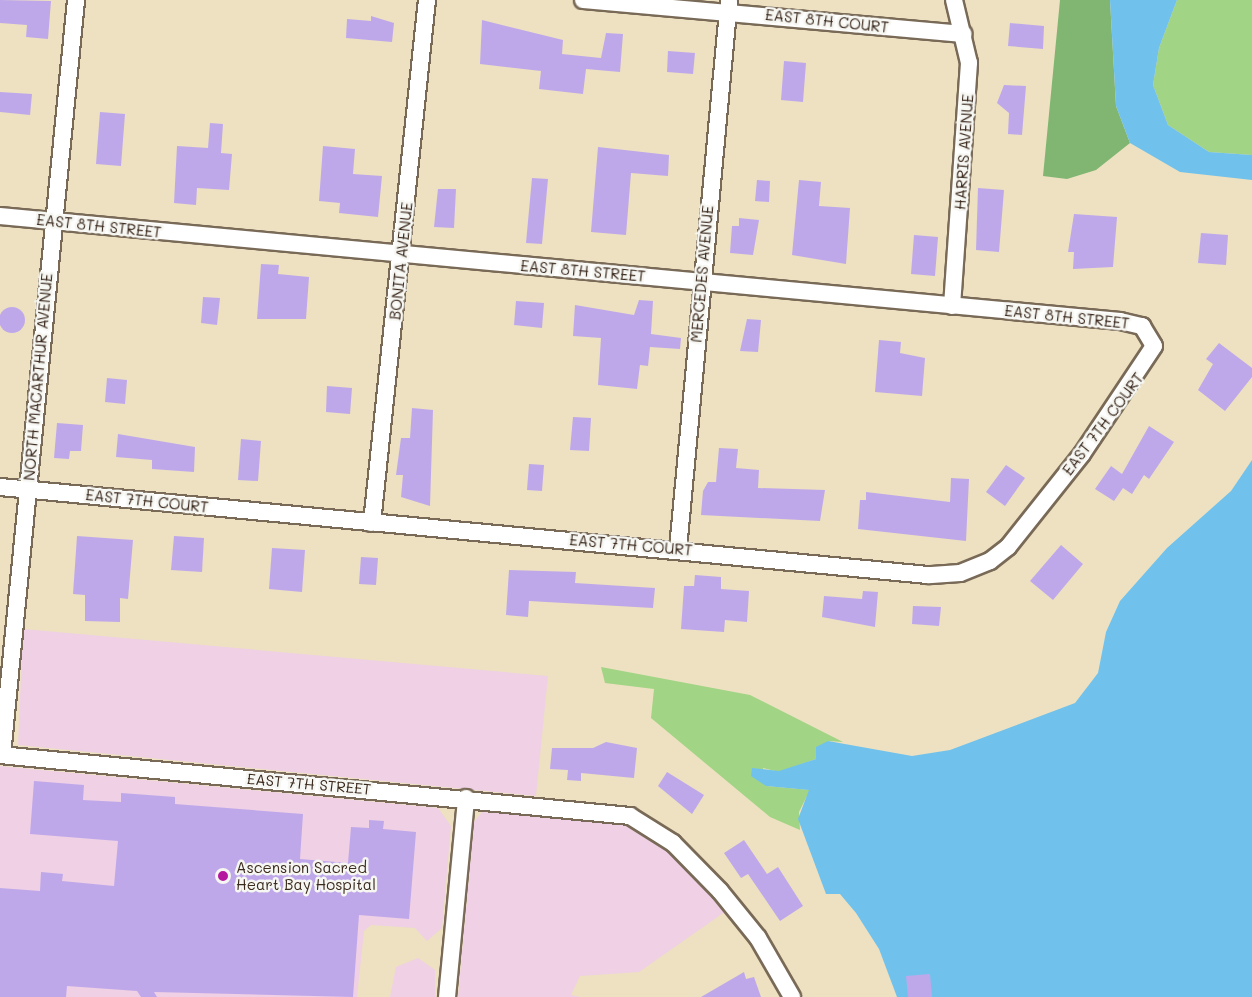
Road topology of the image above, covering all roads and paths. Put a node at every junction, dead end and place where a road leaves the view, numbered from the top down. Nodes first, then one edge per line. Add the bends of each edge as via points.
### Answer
1 (76, 0) edge
2 (427, 0) edge
3 (583, 0) edge
4 (954, 0) edge
5 (729, 6) edge
6 (963, 34) junction
7 (0, 216) edge
8 (52, 221) junction
9 (402, 255) junction
10 (701, 281) junction
11 (952, 306) junction
12 (1154, 346) joint
13 (0, 487) edge
14 (29, 490) junction
15 (372, 523) junction
16 (678, 549) junction
17 (1, 755) edge
18 (466, 798) junction
19 (447, 997) edge
20 (792, 997) edge

1 - 8 street, NORTH MACARTHUR AVENUE
2 - 9 street, BONITA AVENUE
3 - 5 street, EAST 8TH COURT
4 - 6 street, HARRIS AVENUE
5 - 6 street, EAST 8TH COURT
5 - 10 street, MERCEDES AVENUE
6 - 11 street, HARRIS AVENUE via 969,63 968,123
7 - 8 street, EAST 8TH STREET
8 - 9 street, EAST 8TH STREET
8 - 14 street, NORTH MACARTHUR AVENUE
9 - 10 street, EAST 8TH STREET
9 - 15 street, BONITA AVENUE
10 - 11 street, EAST 8TH STREET
10 - 16 street, MERCEDES AVENUE
11 - 12 street, EAST 8TH STREET via 1120,321 1142,326
12 - 16 street, EAST 7TH COURT via 1082,454 990,561 960,573 928,575
13 - 14 street, EAST 7TH COURT
14 - 15 street, EAST 7TH COURT
14 - 17 street, NORTH MACARTHUR AVENUE
15 - 16 street, EAST 7TH COURT
17 - 18 street, EAST 7TH STREET
18 - 19 street
18 - 20 street, EAST 7TH STREET via 618,813 660,832 720,891 758,938

